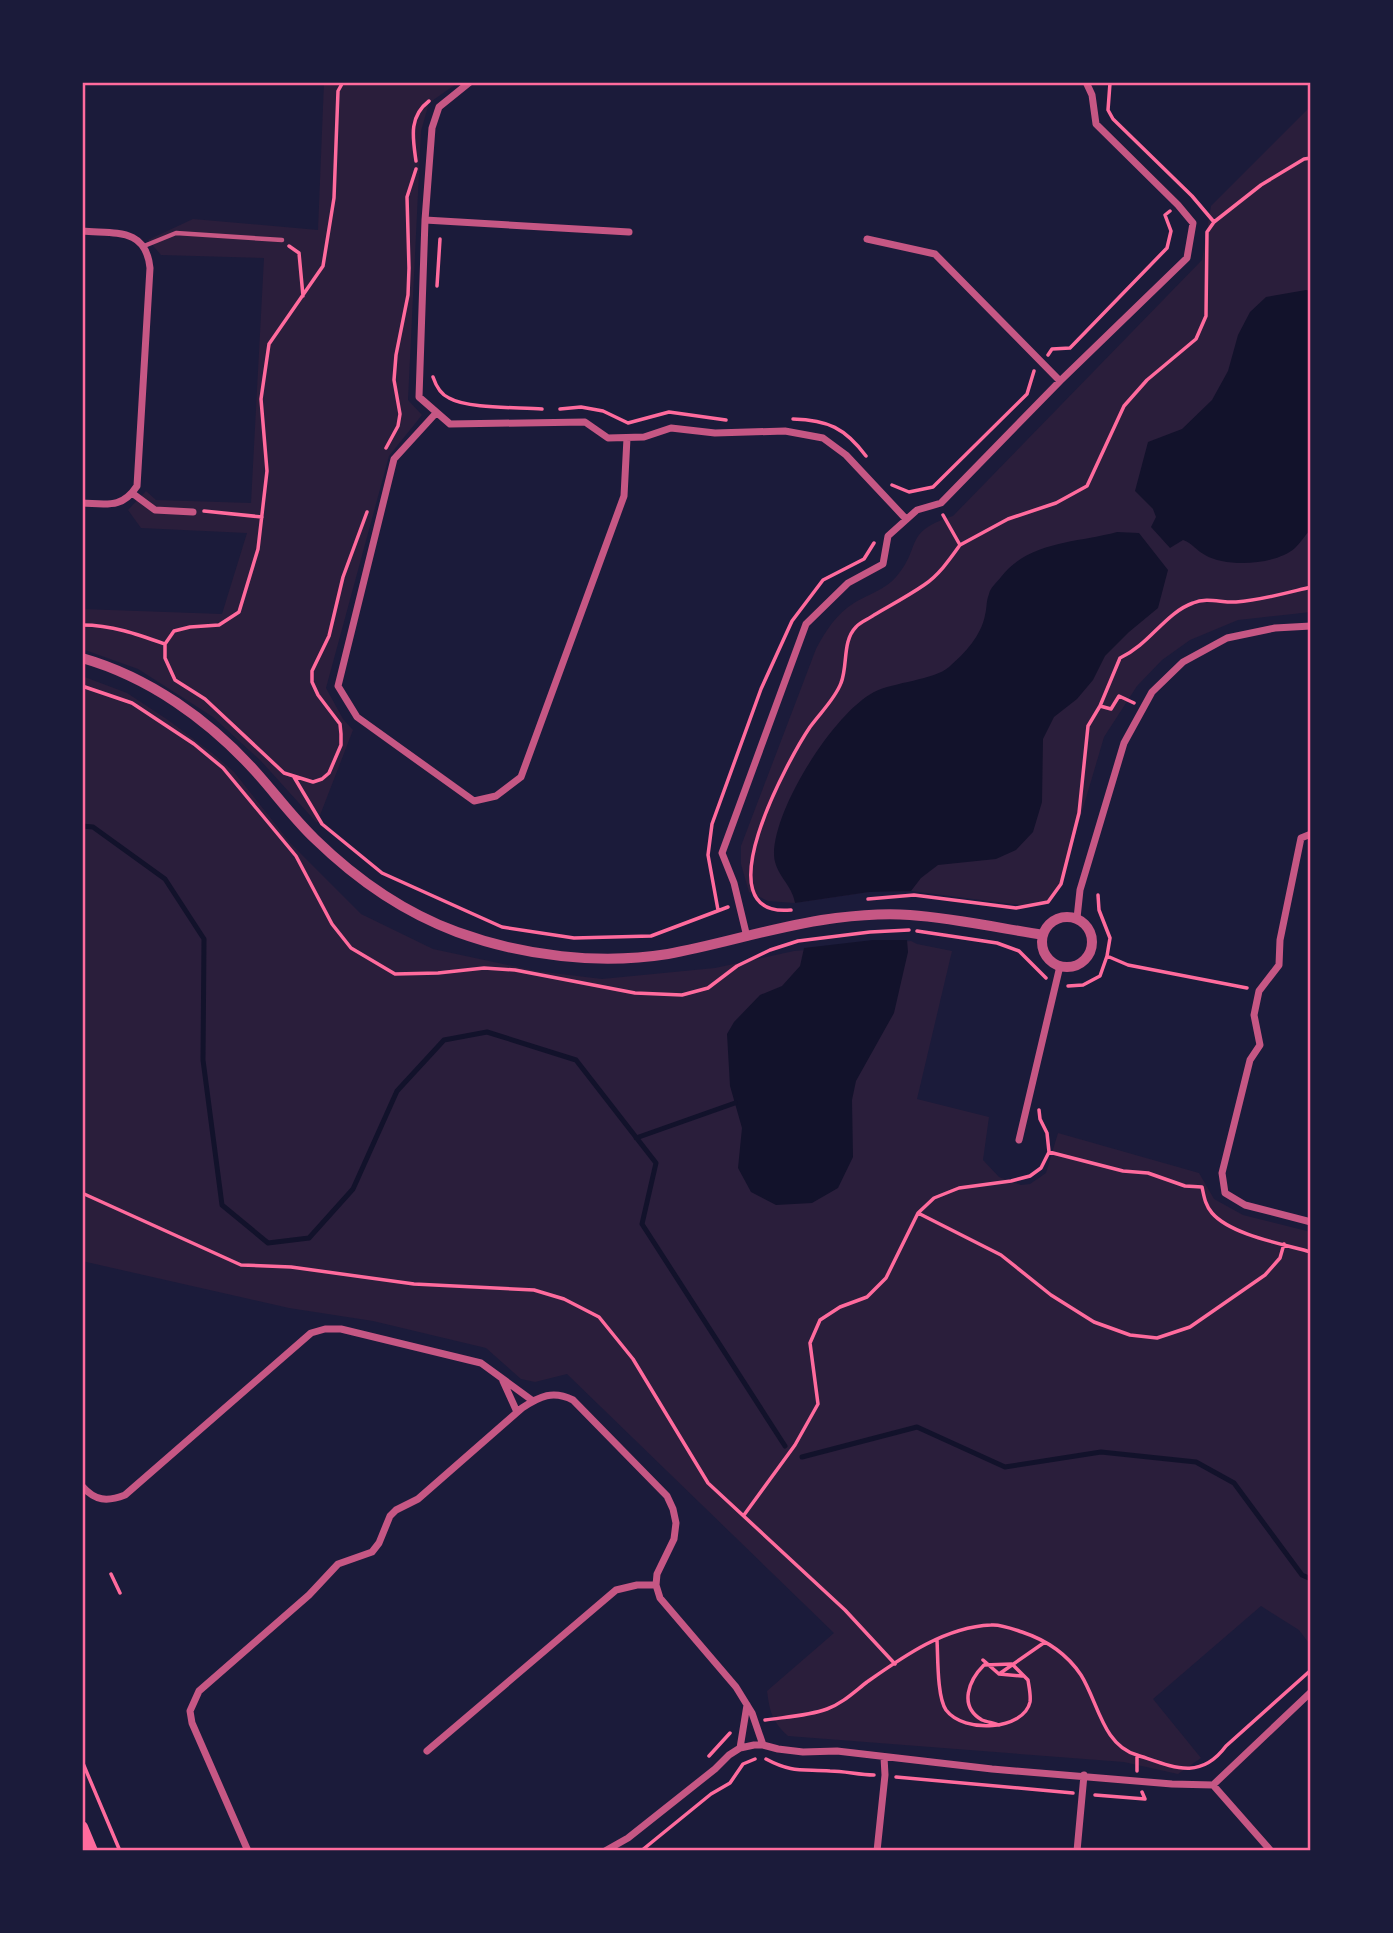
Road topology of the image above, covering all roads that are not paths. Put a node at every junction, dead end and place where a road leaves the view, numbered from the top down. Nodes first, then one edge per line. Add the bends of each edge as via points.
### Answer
1 (470, 82) edge
2 (1086, 82) edge
3 (425, 220) junction
4 (82, 231) edge
5 (629, 232) dead end
6 (867, 239) dead end
7 (282, 240) road end
8 (144, 246) junction
9 (1060, 381) junction
10 (436, 413) junction
11 (627, 438) junction
12 (132, 493) junction
13 (82, 503) edge
14 (193, 512) road end
15 (906, 519) junction
16 (1311, 626) edge
17 (82, 658) edge
18 (1311, 834) edge
19 (1077, 918) junction
20 (1043, 935) junction
21 (747, 937) junction
22 (1060, 966) junction
23 (1018, 1140) dead end
24 (1311, 1222) edge
25 (503, 1380) junction
26 (533, 1401) junction
27 (517, 1412) junction
28 (82, 1486) edge
29 (656, 1585) junction
30 (1311, 1692) edge
31 (747, 1705) junction
32 (763, 1745) junction
33 (740, 1748) junction
34 (427, 1751) dead end
35 (884, 1757) junction
36 (1084, 1775) junction
37 (1213, 1785) junction
38 (82, 1827) edge
39 (92, 1851) edge
40 (248, 1851) edge
41 (605, 1851) edge
42 (877, 1851) edge
43 (1077, 1851) edge
44 (1271, 1851) edge

1 - 3 street via 439,107 432,128
2 - 9 street via 1096,124 1193,223 1187,258
3 - 5 street
3 - 10 street via 419,397
4 - 8 street via 129,235
6 - 9 street via 935,254
7 - 8 lane via 176,233
8 - 12 street via 150,268 139,478
9 - 15 street via 941,503 917,510
10 - 11 street via 450,424 585,422 608,438
10 - 11 street via 394,460 338,686 357,717 474,801 496,796 521,777 624,496
11 - 15 street via 671,428 823,438 846,455
12 - 13 street via 114,504
12 - 14 street via 155,509
15 - 21 street via 888,537 883,564 848,583 806,624 722,853
16 - 19 street via 1275,628 1227,639 1184,662 1152,692 1124,743 1080,890
17 - 21 street via 135,677 179,705 230,745 300,825 345,866 410,911 457,932 541,953 587,958 667,954
18 - 24 street via 1301,838 1279,965 1259,991 1254,1015 1260,1045 1250,1060 1222,1172 1225,1193 1245,1205
19 - 20 street via 1060,918 1046,927
19 - 22 street via 1090,930 1092,947 1080,963
20 - 21 street via 911,915 834,918
20 - 22 street via 1043,950
22 - 23 street
25 - 26 street
25 - 27 street
25 - 28 street via 481,1363 341,1329 324,1329 311,1333 125,1496 101,1500
26 - 27 street
26 - 29 street via 552,1393 573,1399 667,1496 676,1523
27 - 40 street via 418,1499 396,1510 372,1552 338,1564 199,1691 190,1711 192,1723
29 - 31 street via 660,1598
29 - 34 street via 616,1590
30 - 37 street
31 - 32 street
31 - 33 street
32 - 33 street
32 - 35 street
33 - 41 street via 628,1838
35 - 36 street
35 - 42 street
36 - 37 street
36 - 43 street
37 - 44 street
38 - 39 main road

